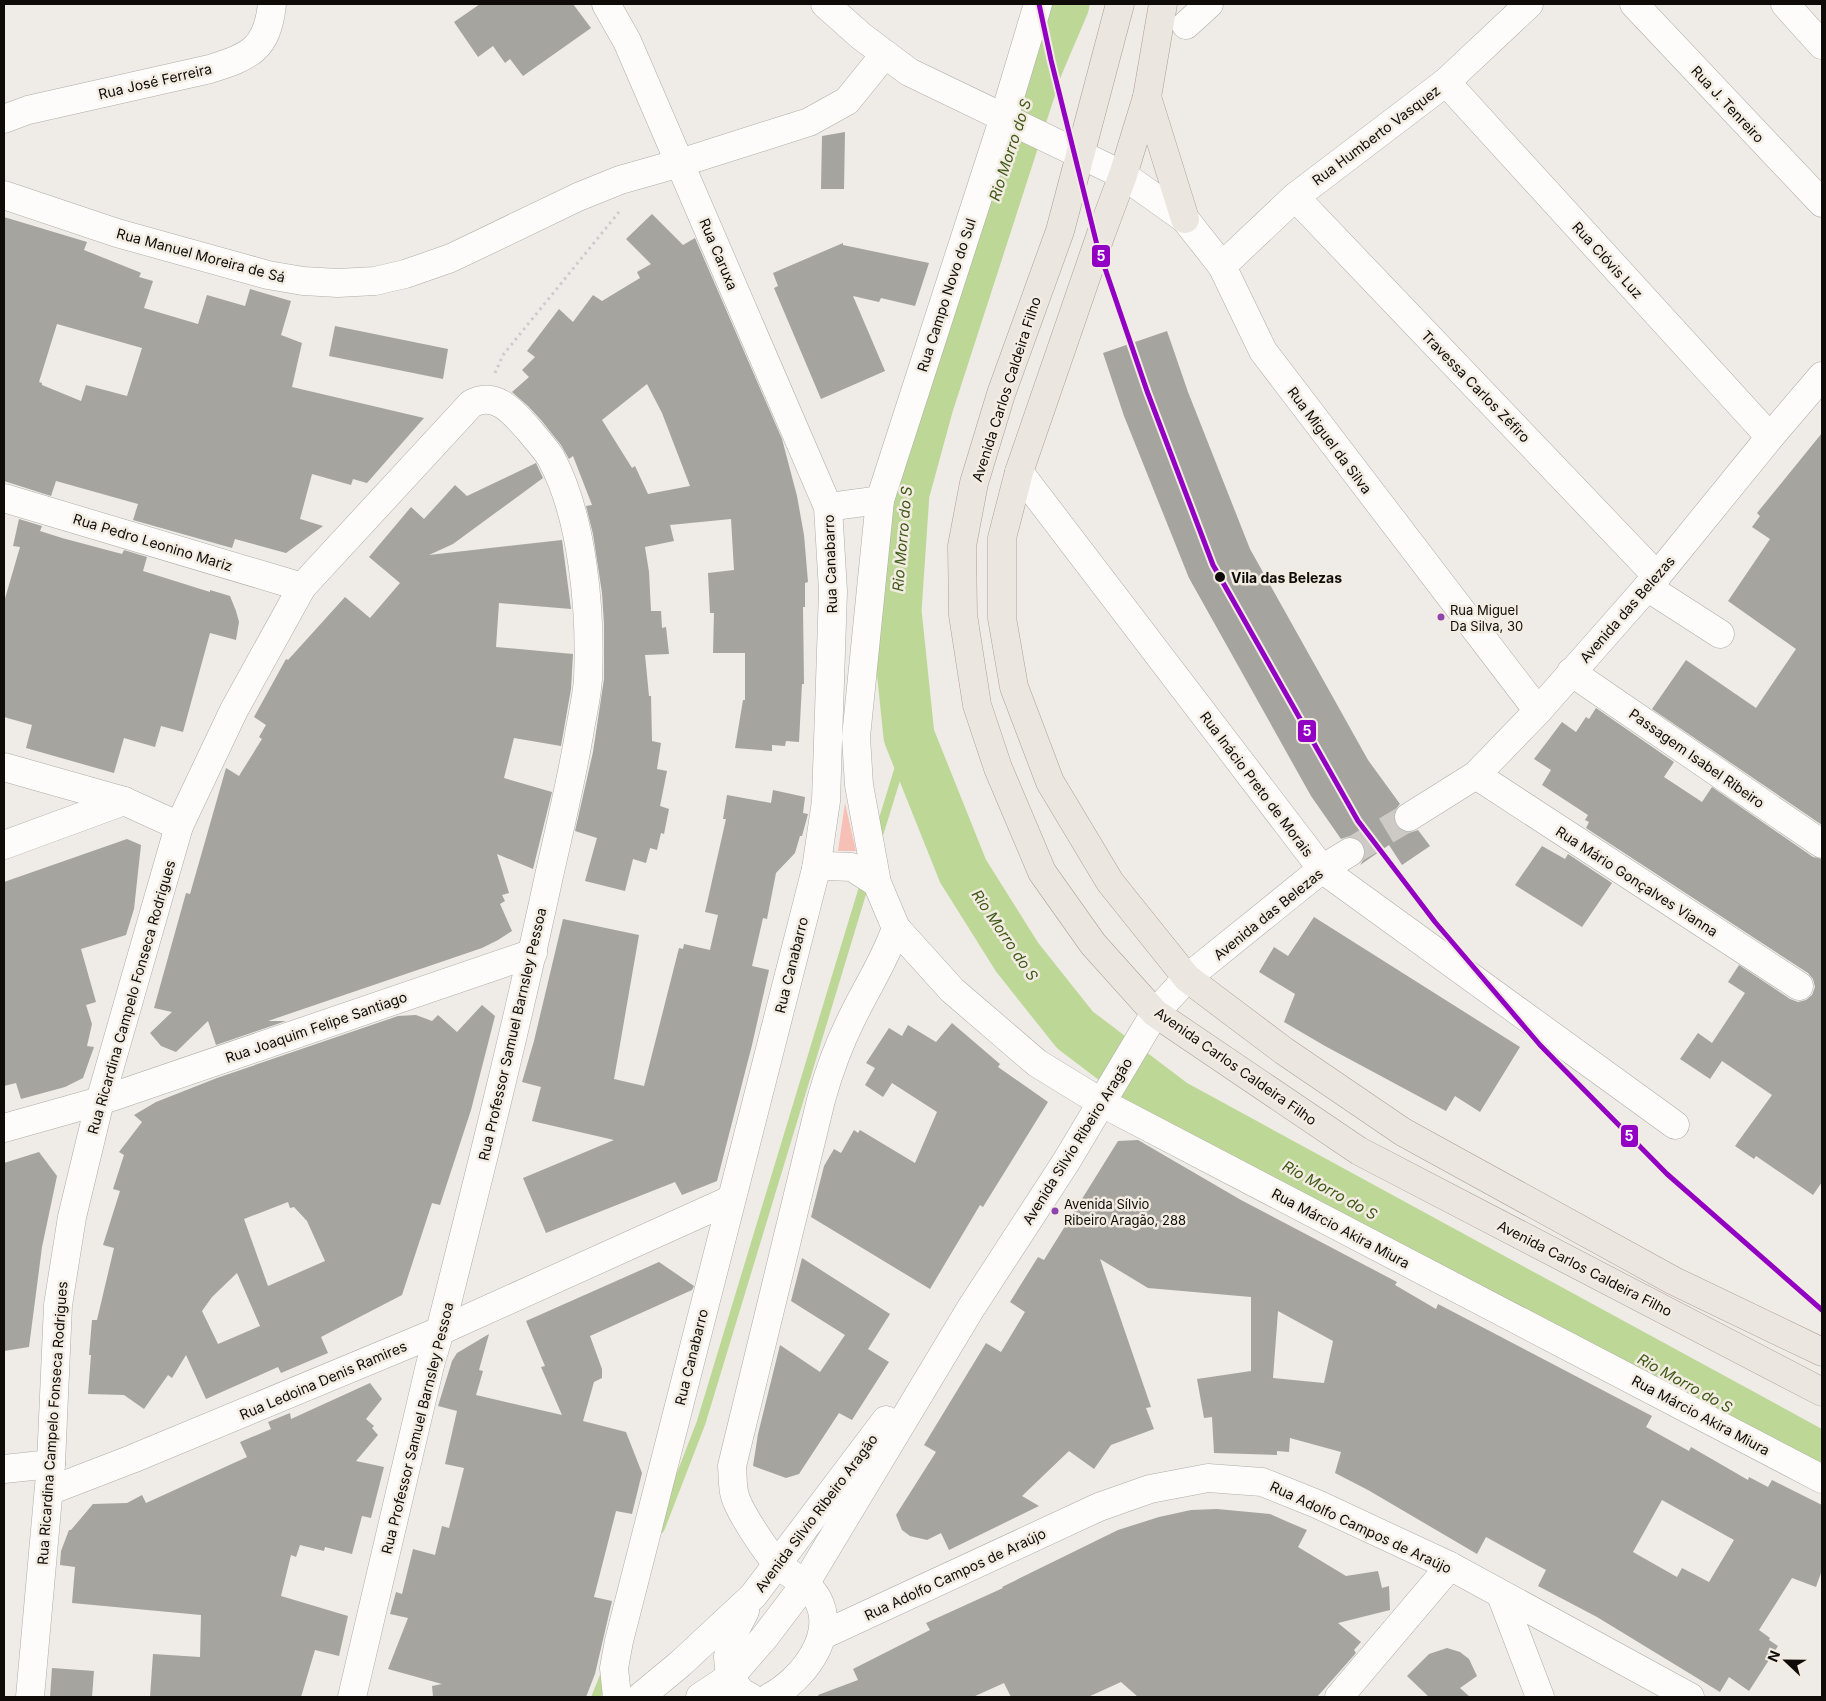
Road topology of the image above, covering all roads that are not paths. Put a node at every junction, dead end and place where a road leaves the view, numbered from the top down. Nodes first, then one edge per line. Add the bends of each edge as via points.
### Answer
1 (272, 4) edge
2 (606, 4) edge
3 (825, 4) edge
4 (1038, 4) edge
5 (1120, 4) edge
6 (1164, 4) edge
7 (1209, 4) edge
8 (1529, 4) edge
9 (1634, 4) edge
10 (1785, 4) edge
11 (1186, 25) dead end
12 (1822, 45) edge
13 (885, 54) junction
14 (1446, 82) junction
15 (1147, 97) junction
16 (1004, 116) junction
17 (4, 119) edge
18 (1081, 155) junction
19 (680, 163) junction
20 (1124, 175) junction
21 (4, 195) edge
22 (1295, 197) junction
23 (1822, 203) edge
24 (1185, 219) junction
25 (1222, 266) junction
26 (1822, 376) edge
27 (484, 399) joint
28 (1770, 437) junction
29 (1019, 472) junction
30 (4, 498) edge
31 (880, 500) junction
32 (828, 507) junction
33 (1652, 581) junction
34 (302, 587) junction
35 (1720, 634) dead end
36 (1572, 672) junction
37 (1538, 711) junction
38 (4, 767) edge
39 (1476, 775) junction
40 (124, 801) junction
41 (1409, 817) tunnel mouth
42 (179, 826) junction
43 (1822, 844) edge
44 (4, 845) edge
45 (1350, 852) tunnel mouth
46 (816, 869) junction
47 (1322, 869) junction
48 (877, 883) junction
49 (896, 928) junction
50 (532, 952) junction
51 (1187, 978) junction
52 (1799, 986) dead end
53 (1155, 1013) junction
54 (100, 1101) junction
55 (1102, 1103) junction
56 (1675, 1125) dead end
57 (4, 1128) edge
58 (730, 1200) junction
59 (971, 1308) junction
60 (440, 1331) junction
61 (1822, 1352) edge
62 (1822, 1392) edge
63 (51, 1464) junction
64 (4, 1469) edge
65 (1822, 1479) edge
66 (49, 1491) junction
67 (778, 1563) junction
68 (1450, 1566) junction
69 (805, 1584) junction
70 (1501, 1595) junction
71 (753, 1596) junction
72 (823, 1635) junction
73 (730, 1677) junction
74 (778, 1695) edge
75 (30, 1697) edge
76 (352, 1697) edge
77 (617, 1697) edge
78 (640, 1697) edge
79 (700, 1697) edge
80 (750, 1697) edge
81 (1339, 1697) edge
82 (1540, 1697) edge
83 (1690, 1697) edge

1 - 17 street, Rua José Ferreira via 266,32 256,49 235,61 28,110
2 - 19 street, Rua Caruxa via 627,41
3 - 13 street, Rua Miguel da Silva
4 - 16 street, Rua Campo Novo do Sul
5 - 18 main road, Avenida Carlos Caldeira Filho
6 - 15 main road
7 - 11 street
8 - 14 street, Rua Humberto Vasquez
9 - 23 street, Rua J. Tenreiro
10 - 12 street
13 - 16 street, Rua Miguel da Silva via 909,72
13 - 19 street, Rua Manuel Moreira de Sá via 847,101 809,122
14 - 22 street, Rua Humberto Vasquez
14 - 28 street, Rua Clóvis Luz
15 - 20 main road
15 - 24 main road
16 - 18 street, Rua Miguel da Silva
16 - 31 street, Rua Campo Novo do Sul
18 - 20 street, Rua Miguel da Silva
18 - 53 main road, Avenida Carlos Caldeira Filho via 1060,231 1001,394 974,483 962,546 963,615 977,705 998,768 1042,872 1093,944
19 - 21 street, Rua Manuel Moreira de Sá via 603,186 451,258 406,274 375,281 338,283 268,275 117,233
19 - 32 street, Rua Caruxa
20 - 24 street, Rua Miguel da Silva
20 - 29 main road
22 - 25 street, Rua Humberto Vasquez
22 - 33 street, Travessa Carlos Zéfiro
24 - 25 street, Rua Miguel da Silva
25 - 37 street, Rua Miguel da Silva via 1263,351
26 - 28 street, Avenida das Belezas
27 - 34 street, Rua Ricardina Campelo Fonseca Rodrigues via 471,404
27 - 50 street, Rua Professor Samuel Barnsley Pessoa via 510,410 550,456 564,487 576,532 588,607 588,682
28 - 33 street, Avenida das Belezas
29 - 47 street, Rua Inácio Preto de Morais
29 - 51 main road via 1002,538 1002,618 1014,687 1050,782 1110,882
30 - 34 street, Rua Pedro Leonino Mariz
31 - 32 street, Rua Canabarro
31 - 48 street via 856,738 859,785
32 - 46 street, Rua Canabarro via 833,592 826,800
33 - 35 street, Travessa Carlos Zéfiro
33 - 36 street, Avenida das Belezas
34 - 42 street, Rua Ricardina Campelo Fonseca Rodrigues via 234,710
36 - 37 street, Avenida das Belezas
36 - 43 street, Passagem Isabel Ribeiro
37 - 39 street, Avenida das Belezas
38 - 40 street
39 - 41 street, Avenida das Belezas
39 - 52 street, Rua Mário Gonçalves Vianna
40 - 42 street
40 - 44 street
42 - 54 street, Rua Ricardina Campelo Fonseca Rodrigues
45 - 47 street, Avenida das Belezas
46 - 48 street via 852,867
46 - 58 street, Rua Canabarro
47 - 51 street, Avenida das Belezas
47 - 56 street, Rua Inácio Preto de Morais
48 - 49 street
49 - 55 street, Rua Márcio Akira Miura via 952,990 1030,1056
49 - 67 street via 833,1060 732,1466 734,1496
50 - 54 street, Rua Joaquim Felipe Santiago
50 - 60 street, Rua Professor Samuel Barnsley Pessoa
51 - 53 street, Avenida Silvio Ribeiro Aragão
51 - 61 main road via 1284,1051 1403,1132 1674,1281
53 - 55 street, Avenida Silvio Ribeiro Aragão
53 - 62 main road, Avenida Carlos Caldeira Filho via 1359,1151
54 - 57 street, Rua Joaquim Felipe Santiago
54 - 63 street, Rua Ricardina Campelo Fonseca Rodrigues via 72,1217 58,1305
55 - 59 street, Avenida Silvio Ribeiro Aragão
55 - 65 street, Rua Márcio Akira Miura
58 - 60 street, Rua Ledoina Denis Ramires
58 - 77 street, Rua Canabarro via 619,1641 614,1668
59 - 67 street, Avenida Silvio Ribeiro Aragão
59 - 69 street, Avenida Silvio Ribeiro Aragão
60 - 66 street, Rua Ledoina Denis Ramires
60 - 76 street, Rua Professor Samuel Barnsley Pessoa
63 - 64 street
63 - 66 street, Rua Ricardina Campelo Fonseca Rodrigues
66 - 75 street, Rua Ricardina Campelo Fonseca Rodrigues
67 - 69 street
67 - 71 street, Avenida Silvio Ribeiro Aragão
68 - 70 street, Rua Adolfo Campos de Araújo
68 - 72 street, Rua Adolfo Campos de Araújo via 1262,1482 1208,1478 1150,1489 1099,1506
68 - 81 street
69 - 72 street via 817,1597 824,1614
69 - 73 street, Avenida Silvio Ribeiro Aragão
70 - 82 street
70 - 83 street, Rua Adolfo Campos de Araújo
71 - 73 street via 730,1640
71 - 78 street, Avenida Silvio Ribeiro Aragão
72 - 74 street via 797,1677
73 - 79 street, Avenida Silvio Ribeiro Aragão
73 - 80 street via 741,1692

